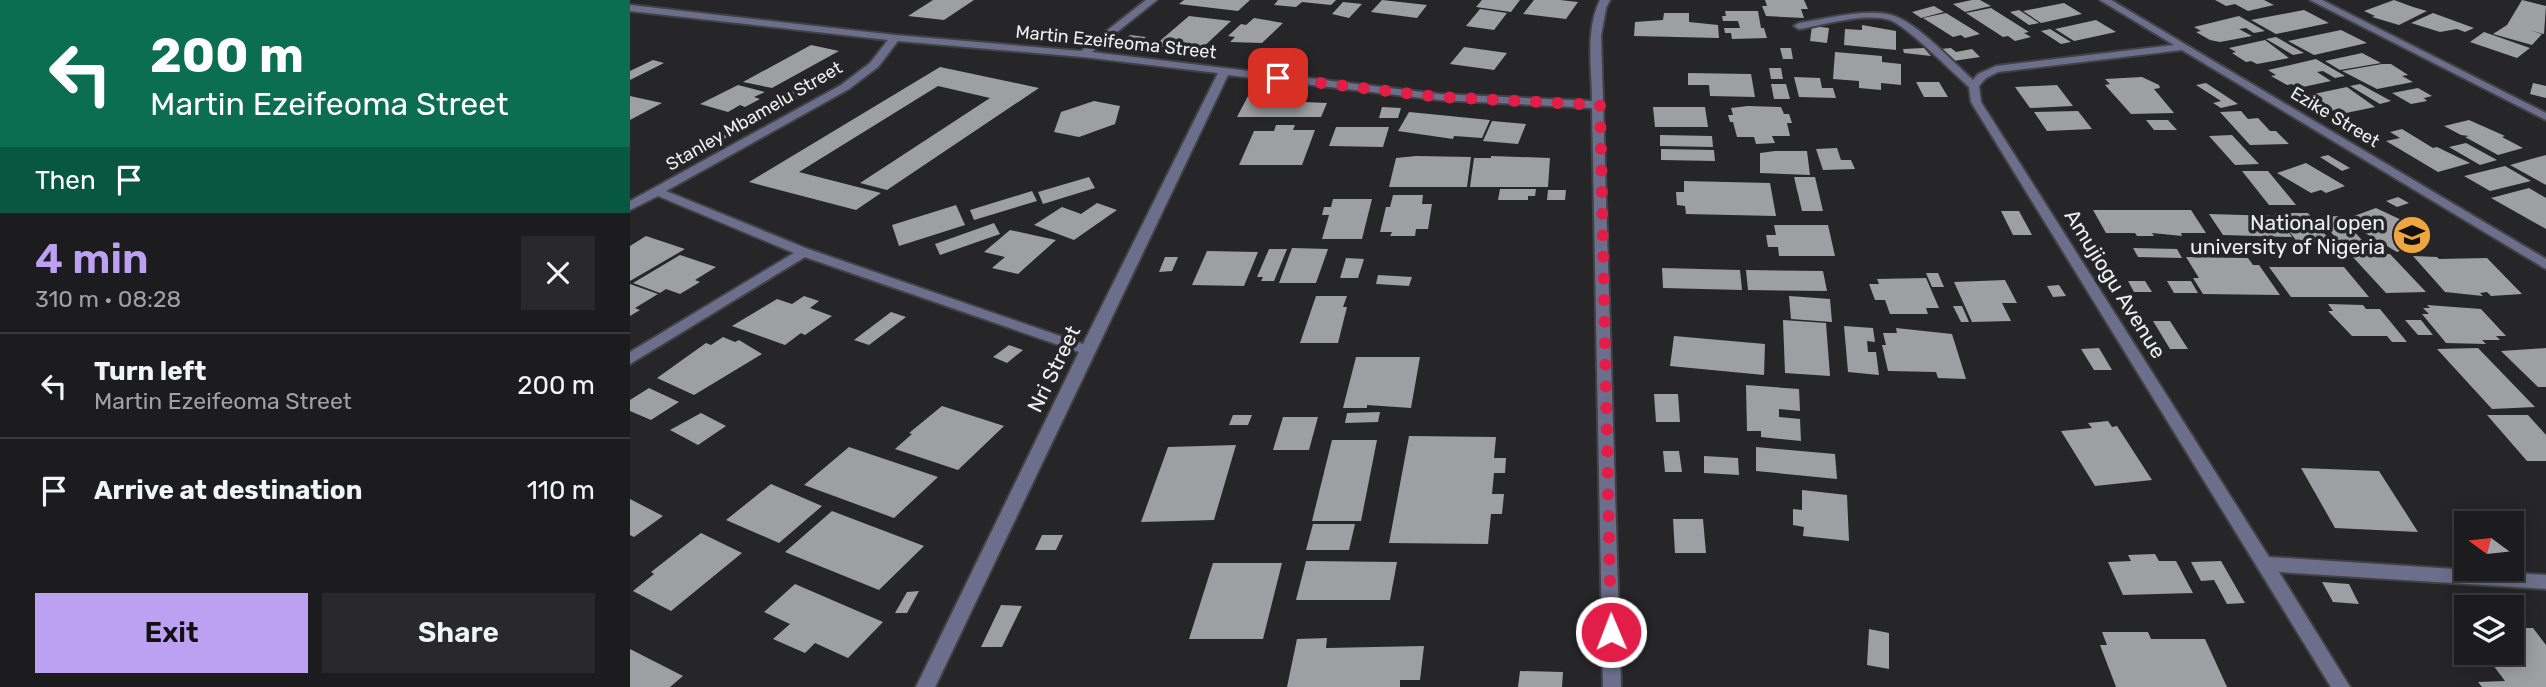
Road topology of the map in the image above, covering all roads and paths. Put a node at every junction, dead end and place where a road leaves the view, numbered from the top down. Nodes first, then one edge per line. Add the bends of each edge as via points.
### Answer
1 (1152, 0) edge
2 (1605, 0) edge
3 (2105, 0) edge
4 (2315, 0) edge
5 (630, 8) edge
6 (1799, 26) dead end
7 (895, 38) junction
8 (2185, 47) junction
9 (1083, 54) junction
10 (1224, 72) junction
11 (1974, 86) junction
12 (1600, 105) junction
13 (2546, 117) edge
14 (657, 191) junction
15 (630, 206) edge
16 (804, 252) junction
17 (2546, 265) edge
18 (1087, 350) junction
19 (630, 359) edge
20 (2266, 564) junction
21 (2546, 582) edge
22 (925, 687) edge
23 (1612, 687) edge
24 (2341, 687) edge

1 - 9 street
2 - 12 street via 1596,36
3 - 8 street, Ezike Street
4 - 13 street
5 - 7 street, Martin Ezeifeoma Street
6 - 11 street via 1868,15 1893,18
7 - 9 street, Martin Ezeifeoma Street
7 - 14 street, Stanley Mbamelu Street via 874,65 845,87
8 - 11 street via 1996,69
8 - 17 street, Ezike Street
9 - 10 street, Martin Ezeifeoma Street
10 - 12 street, Martin Ezeifeoma Street via 1439,97
10 - 18 street, Nri Street
11 - 20 street, Amujiogu Avenue via 1976,102
12 - 23 street
14 - 15 street, Stanley Mbamelu Street
14 - 16 street
16 - 18 street
16 - 19 street
18 - 22 street, Nri Street
20 - 21 street
20 - 24 street, Amujiogu Avenue

